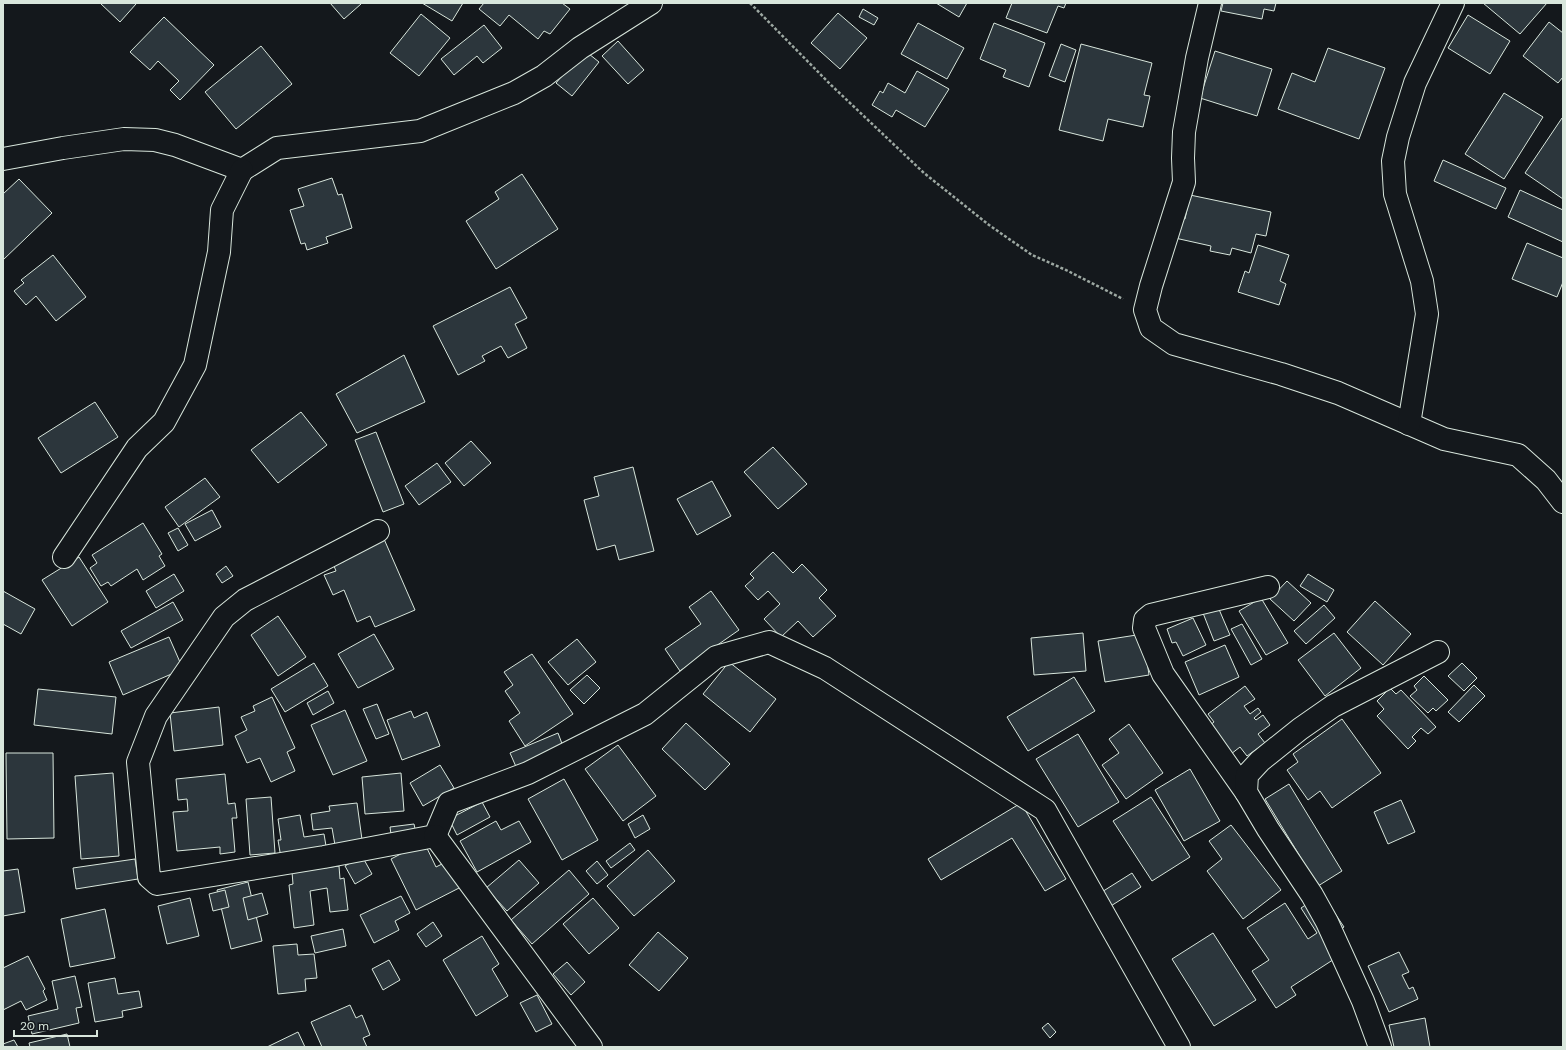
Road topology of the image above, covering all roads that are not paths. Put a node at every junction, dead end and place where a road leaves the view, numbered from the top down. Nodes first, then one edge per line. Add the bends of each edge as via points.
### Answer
1 (651, 3) edge
2 (1210, 3) edge
3 (1453, 3) edge
4 (3, 159) edge
5 (242, 170) junction
6 (1409, 424) junction
7 (1563, 502) edge
8 (378, 531) dead end
9 (64, 557) dead end
10 (1268, 587) dead end
11 (1438, 652) dead end
12 (1246, 792) junction
13 (435, 836) junction
14 (591, 1047) edge
15 (1179, 1047) edge
16 (1380, 1047) edge

1 - 5 street via 580,48 544,76 514,93 420,131 277,148
2 - 6 street via 1184,132 1184,182 1145,310 1151,328 1174,344 1338,393
3 - 6 street via 1415,83 1393,161 1395,194 1422,281 1427,314
4 - 5 street via 124,139 155,140
5 - 9 street via 222,210 219,252 195,365 164,422 137,448
6 - 7 street via 1444,439 1518,455 1546,480
8 - 13 street via 245,600 224,617 156,716 138,762 149,877 157,884 188,880 324,858
10 - 12 street via 1151,615 1146,620 1144,628 1163,674
11 - 12 street via 1333,706 1300,729 1260,760 1247,775
12 - 16 street via 1327,922 1363,1001
13 - 14 street
13 - 15 street via 449,803 528,773 645,714 716,657 769,642 825,668 1045,810

